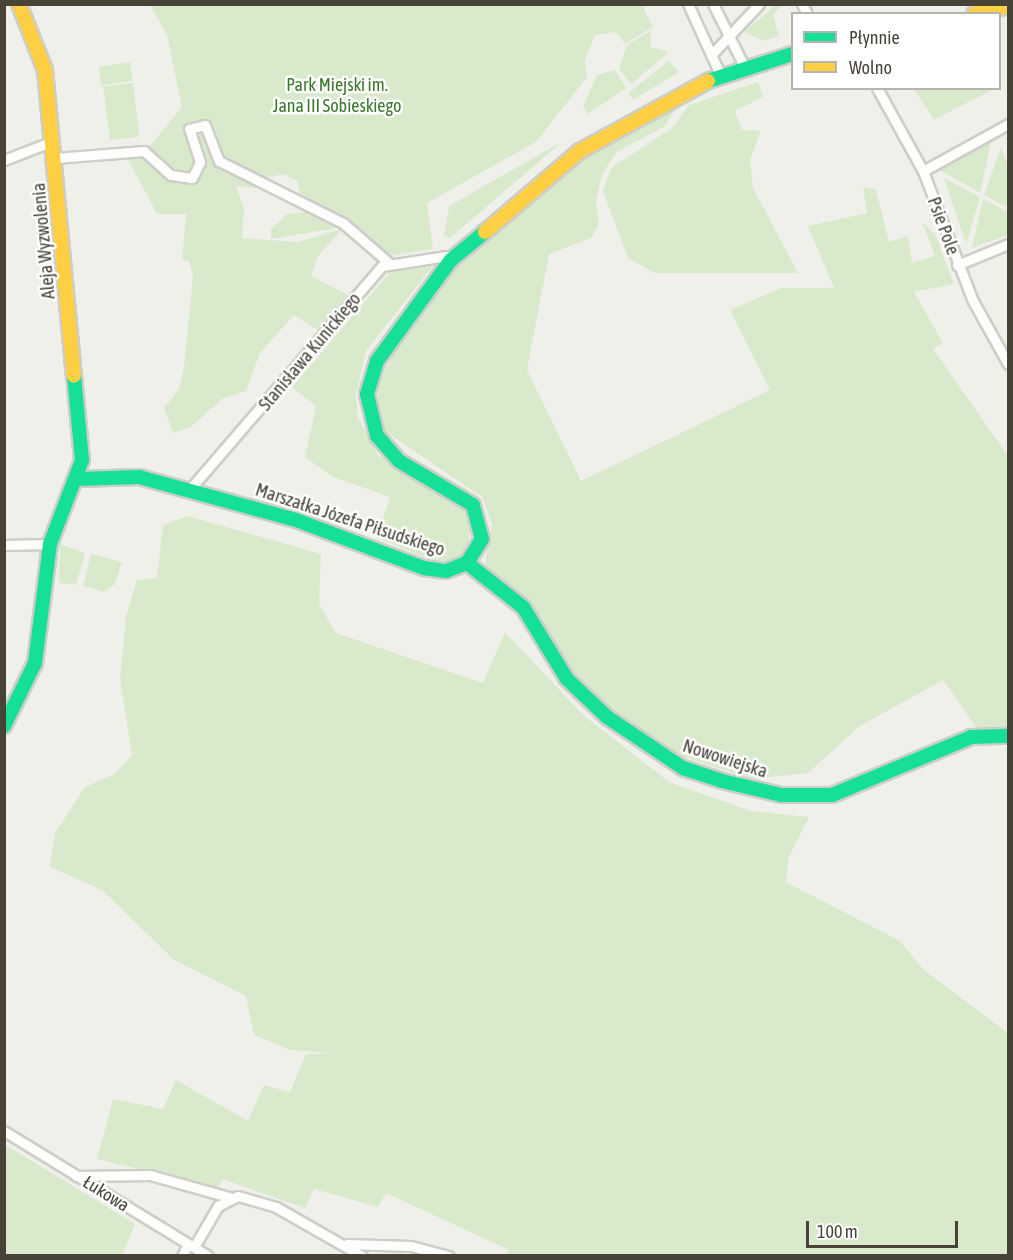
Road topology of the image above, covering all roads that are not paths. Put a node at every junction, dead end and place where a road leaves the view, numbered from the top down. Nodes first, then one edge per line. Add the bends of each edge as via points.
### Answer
1 (19, 4) edge
2 (688, 4) edge
3 (713, 4) edge
4 (759, 4) edge
5 (1006, 6) edge
6 (982, 12) edge
7 (727, 36) junction
8 (791, 54) edge
9 (711, 55) junction
10 (744, 66) junction
11 (720, 74) junction
12 (878, 90) edge
13 (1008, 124) edge
14 (53, 141) junction
15 (55, 158) junction
16 (4, 160) edge
17 (923, 171) junction
18 (1008, 244) edge
19 (451, 260) junction
20 (388, 262) junction
21 (957, 265) junction
22 (1008, 364) edge
23 (78, 479) junction
24 (190, 489) junction
25 (50, 544) junction
26 (4, 545) edge
27 (467, 563) junction
28 (4, 726) edge
29 (1008, 736) edge
30 (4, 1131) edge
31 (76, 1176) junction
32 (229, 1197) junction
33 (347, 1245) junction
34 (191, 1246) junction
35 (182, 1256) edge
36 (208, 1256) edge
37 (362, 1256) edge
38 (449, 1256) edge

1 - 14 street, Aleja Wyzwolenia via 45,70
2 - 9 street
3 - 7 street
4 - 7 street
5 - 6 street
7 - 9 street
7 - 10 street
8 - 10 street, Marszałka Józefa Piłsudskiego
9 - 11 street
10 - 11 street, Marszałka Józefa Piłsudskiego
11 - 19 street, Marszałka Józefa Piłsudskiego via 580,151
12 - 17 street, Psie Pole
13 - 17 street
14 - 15 street, Aleja Wyzwolenia
14 - 16 street
15 - 20 street via 144,151 171,175 192,178 200,162 189,129 205,124 219,162 343,223
15 - 23 street, Aleja Wyzwolenia via 80,425
17 - 21 street, Psie Pole
18 - 21 street
19 - 20 street
19 - 27 street, Marszałka Józefa Piłsudskiego via 377,361 367,394 369,416 385,448 473,505 482,539
20 - 24 street, Stanisława Kunickiego
21 - 22 street, Psie Pole
23 - 24 street, Marszałka Józefa Piłsudskiego via 128,475
23 - 25 street
24 - 27 street, Marszałka Józefa Piłsudskiego via 296,520 424,568 446,571
25 - 26 street
25 - 28 street via 35,663
27 - 29 street, Nowowiejska via 523,607 567,680 607,717 683,768 722,781 808,798 840,792 971,737
30 - 31 street, Łukowa
31 - 32 street via 150,1175
31 - 34 street, Łukowa
32 - 33 street via 276,1207
32 - 34 street
33 - 37 street
33 - 38 street via 411,1246
34 - 35 street
34 - 36 street, Łukowa

